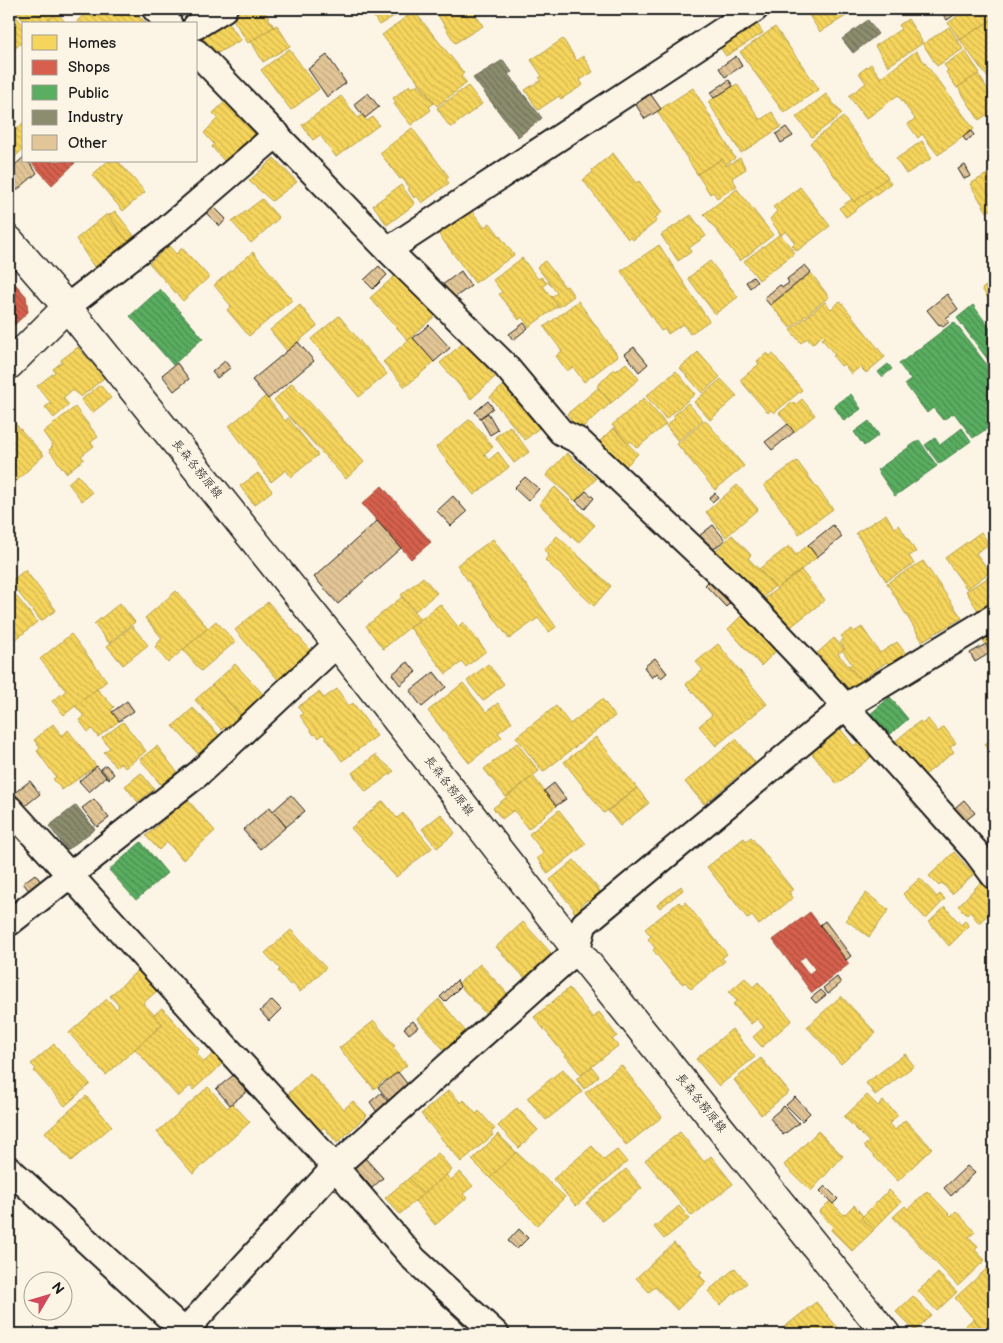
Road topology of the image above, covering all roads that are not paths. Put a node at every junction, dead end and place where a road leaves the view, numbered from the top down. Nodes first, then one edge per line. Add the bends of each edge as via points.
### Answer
1 (155, 9) edge
2 (224, 9) edge
3 (755, 9) edge
4 (168, 22) edge
5 (198, 25) edge
6 (198, 54) edge
7 (277, 134) junction
8 (9, 240) edge
9 (388, 250) junction
10 (67, 307) junction
11 (9, 364) edge
12 (994, 617) edge
13 (337, 644) junction
14 (845, 707) junction
15 (9, 808) edge
16 (70, 875) junction
17 (994, 876) edge
18 (9, 923) edge
19 (577, 950) junction
20 (335, 1167) junction
21 (9, 1169) edge
22 (185, 1333) edge
23 (496, 1334) edge
24 (886, 1334) edge

1 - 4 street
2 - 5 street
3 - 9 street
6 - 7 street
7 - 9 street
7 - 10 street via 162,233
8 - 10 main road, 長森各務原線
9 - 14 street via 504,364 561,432 580,441 735,588
10 - 11 main road
10 - 13 main road, 長森各務原線
12 - 14 street
13 - 16 street via 198,774
13 - 19 main road, 長森各務原線
14 - 17 street
14 - 19 street via 584,924
15 - 16 street
16 - 18 street
16 - 20 street
19 - 20 street
19 - 24 main road, 長森各務原線
20 - 22 street
20 - 23 street via 414,1259
21 - 22 street

